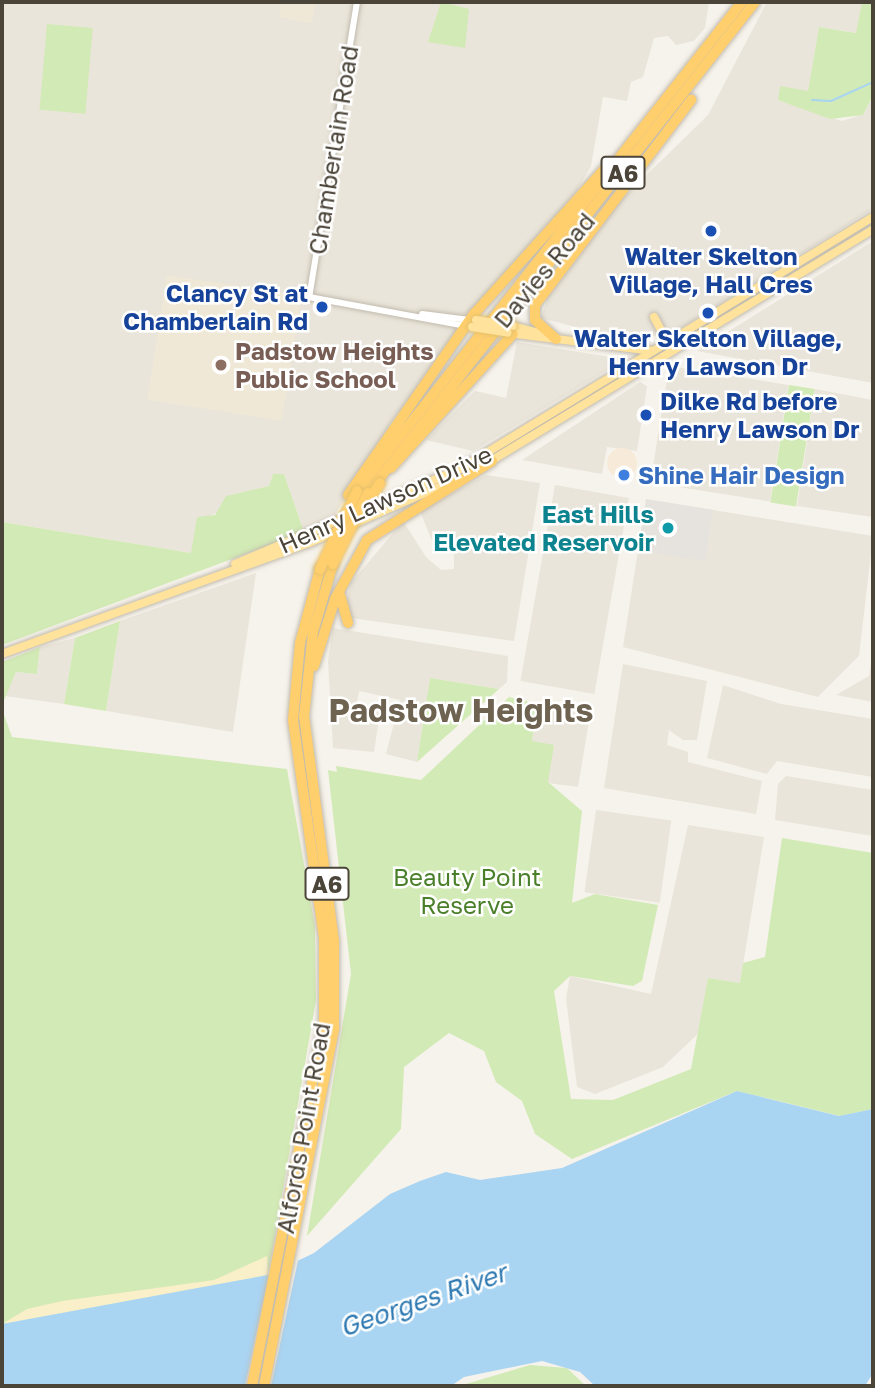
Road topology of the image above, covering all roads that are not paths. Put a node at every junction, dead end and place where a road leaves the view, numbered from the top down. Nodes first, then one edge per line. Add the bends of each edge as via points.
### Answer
1 (357, 2) edge
2 (742, 2) edge
3 (755, 2) edge
4 (736, 33) junction
5 (672, 96) junction
6 (873, 217) edge
7 (873, 229) edge
8 (654, 317) dead end
9 (475, 328) junction
10 (511, 331) junction
11 (679, 337) junction
12 (556, 338) junction
13 (615, 349) junction
14 (656, 351) junction
15 (657, 363) junction
16 (628, 369) junction
17 (491, 457) junction
18 (378, 482) junction
19 (346, 575) junction
20 (348, 623) dead end
21 (2, 654) edge
22 (306, 758) junction
23 (252, 1386) edge
24 (264, 1386) edge

1 - 9 street, Chamberlain Road via 309,298
2 - 5 highway, Davies Road / A6
3 - 4 highway, Davies Road / A6
4 - 9 highway, Davies Road / A6
4 - 12 highway via 536,305 535,320
5 - 9 highway, Davies Road / A6
5 - 9 highway, A6
6 - 11 main road, Henry Lawson Drive
7 - 15 main road, Henry Lawson Drive
8 - 11 main road via 664,336
9 - 10 main road, bridge
9 - 18 highway, Alfords Point Road / A6
9 - 23 highway, Alfords Point Road / A6, bridge via 353,493 317,570 295,680 295,756 325,985 320,1057
10 - 12 main road
10 - 18 highway
11 - 14 main road, Henry Lawson Drive
12 - 13 main road
13 - 14 main road
13 - 16 main road via 629,356
14 - 15 main road
14 - 16 main road, Henry Lawson Drive
15 - 17 main road, Henry Lawson Drive
16 - 17 main road, Henry Lawson Drive
17 - 19 highway, A6 via 380,528
17 - 21 main road, Henry Lawson Drive via 374,517
18 - 22 highway, Alfords Point Road / A6, bridge via 354,518 333,564 308,660
19 - 20 highway via 338,602
19 - 22 highway, A6 via 316,653
22 - 24 highway, Alfords Point Road / A6 via 332,921 336,993 329,1073

